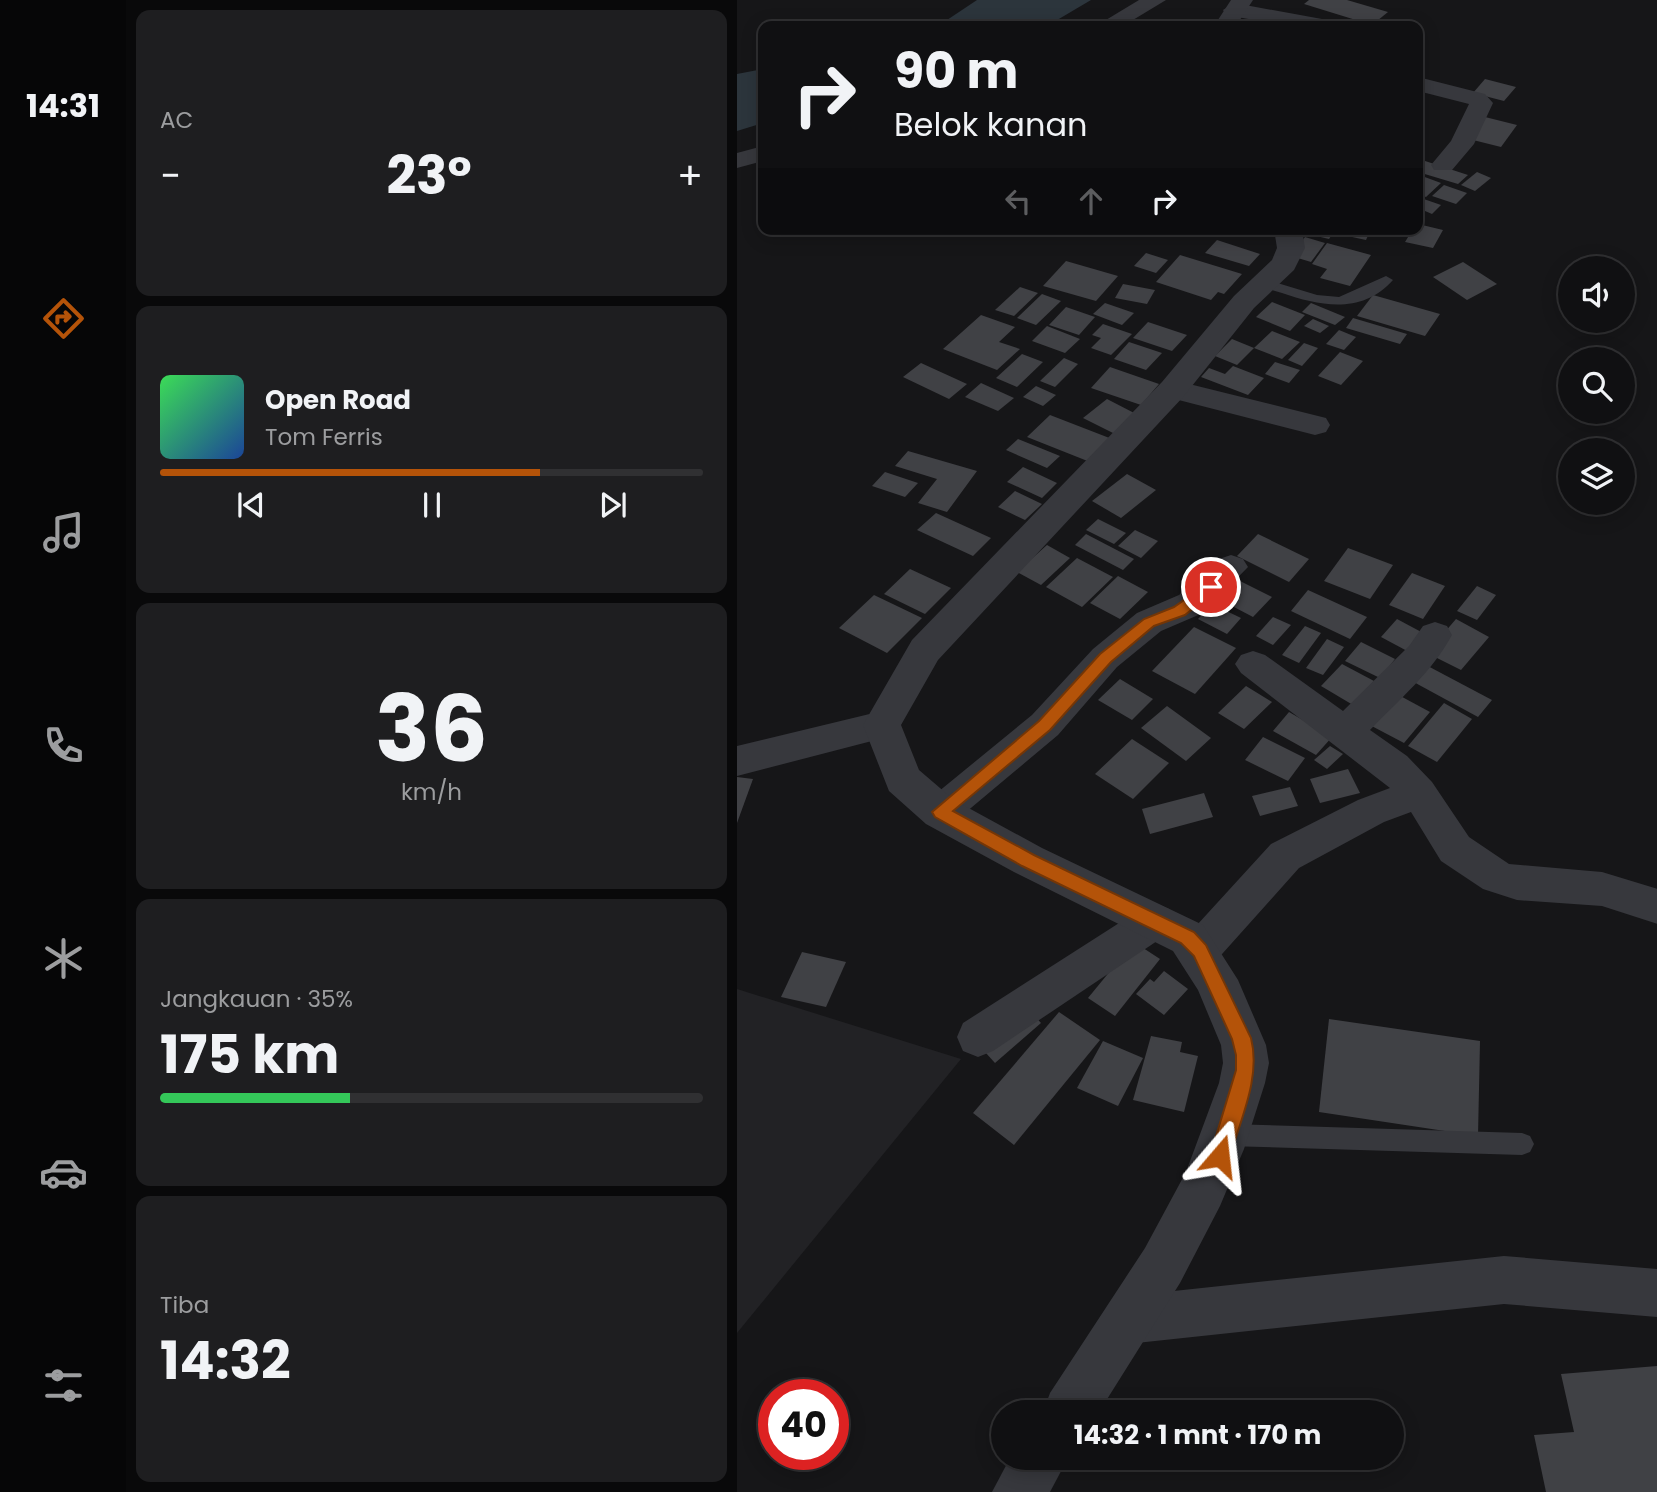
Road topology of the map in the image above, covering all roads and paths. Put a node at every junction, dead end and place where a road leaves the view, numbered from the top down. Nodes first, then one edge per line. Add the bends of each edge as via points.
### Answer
1 (1155, 0) edge
2 (1234, 12) edge
3 (1116, 21) edge
4 (1291, 21) edge
5 (1423, 85) edge
6 (758, 154) edge
7 (737, 160) edge
8 (1443, 164) dead end
9 (1288, 235) edge
10 (1386, 280) dead end
11 (1264, 283) junction
12 (1173, 389) junction
13 (1315, 425) dead end
14 (1231, 567) dead end
15 (1435, 635) dead end
16 (1253, 664) dead end
17 (882, 725) junction
18 (1344, 733) junction
19 (737, 761) edge
20 (1419, 793) junction
21 (940, 812) junction
22 (1657, 907) edge
23 (1155, 921) junction
24 (1200, 950) junction
25 (978, 1037) dead end
26 (1227, 1135) junction
27 (1522, 1144) dead end
28 (1657, 1293) edge
29 (1127, 1320) junction
30 (1077, 1400) edge
31 (1033, 1470) edge
32 (1019, 1492) edge

1 - 3 street
2 - 4 street
5 - 8 street via 1481,103 1462,145
6 - 7 street
9 - 11 street via 1288,258
10 - 11 lane via 1368,294 1339,304
11 - 12 street
12 - 13 street
12 - 17 street via 925,650
14 - 21 street via 1191,604 1149,622 1106,658 1045,725
15 - 18 street
16 - 18 street
17 - 19 street
17 - 21 street via 903,780
18 - 20 street via 1394,767
20 - 22 street via 1455,849 1497,877 1517,883 1602,889
20 - 24 street via 1371,811 1285,856
21 - 23 street
23 - 24 street via 1188,938
23 - 25 street
24 - 26 street via 1246,1055
26 - 27 lane
26 - 29 street via 1156,1277
28 - 29 street via 1505,1280
29 - 30 street
31 - 32 street

